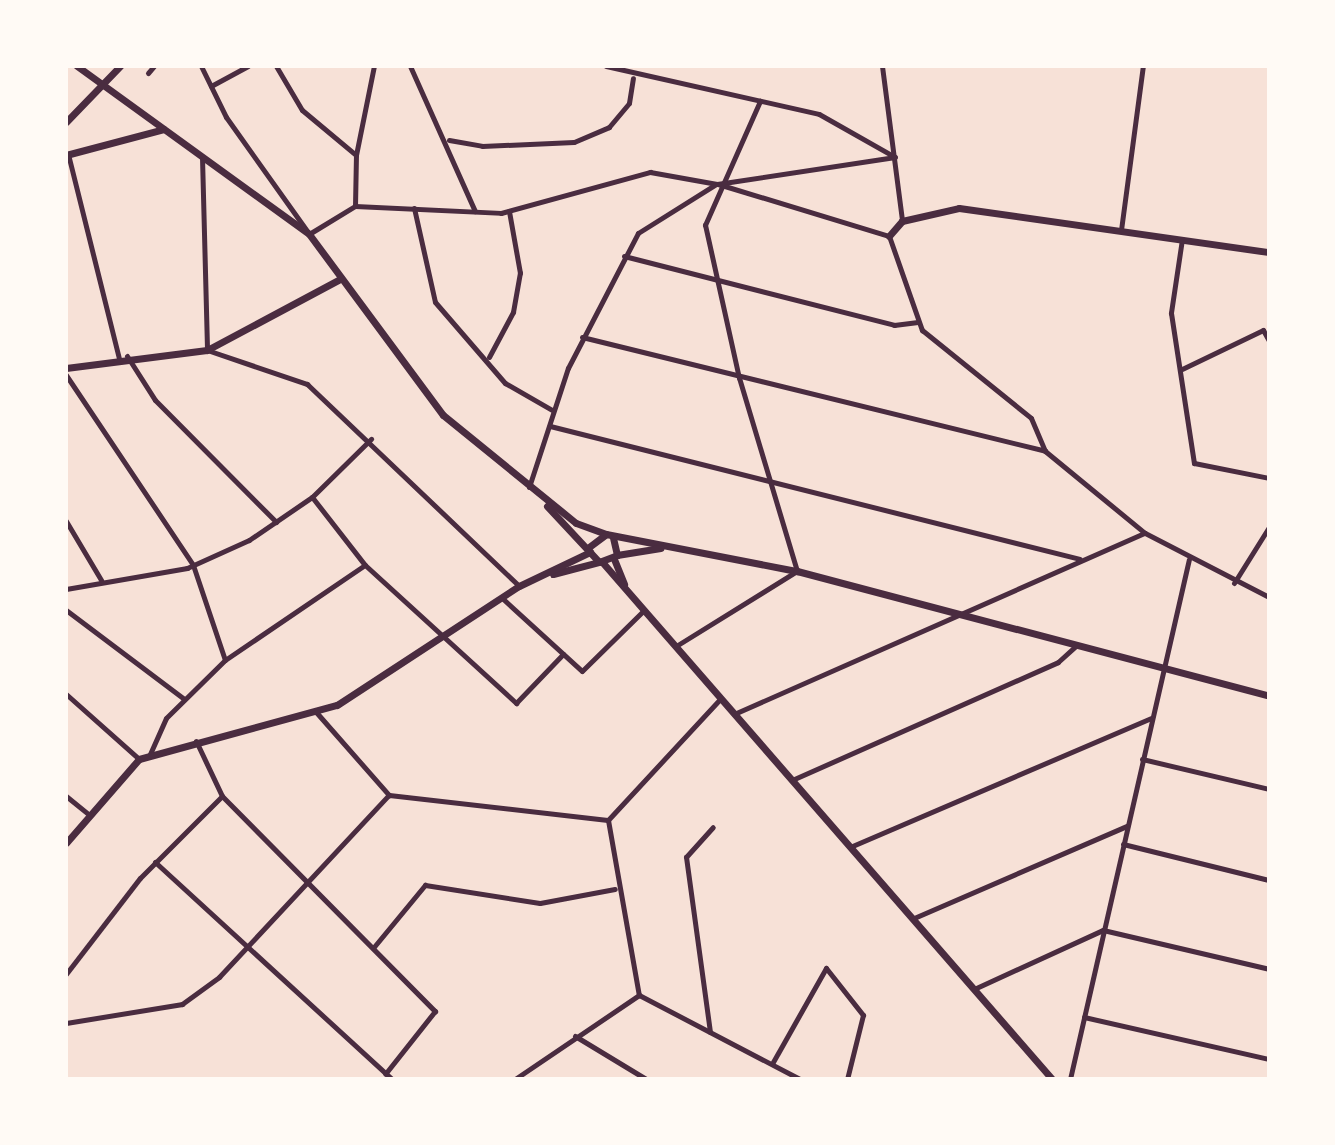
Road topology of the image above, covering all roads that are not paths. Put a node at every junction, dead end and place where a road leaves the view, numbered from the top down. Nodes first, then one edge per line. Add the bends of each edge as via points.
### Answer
1 (77, 66) edge
2 (120, 66) edge
3 (154, 66) edge
4 (201, 66) edge
5 (248, 66) edge
6 (276, 66) edge
7 (374, 66) edge
8 (410, 66) edge
9 (606, 66) edge
10 (882, 66) edge
11 (1143, 66) edge
12 (148, 73) dead end
13 (633, 78) junction
14 (211, 86) junction
15 (760, 101) junction
16 (66, 122) edge
17 (164, 129) junction
18 (449, 140) junction
19 (67, 155) edge
20 (356, 155) junction
21 (202, 156) junction
22 (895, 157) junction
23 (717, 184) junction
24 (355, 206) junction
25 (414, 208) junction
26 (475, 211) junction
27 (509, 211) junction
28 (902, 221) junction
29 (1121, 230) junction
30 (309, 234) junction
31 (889, 236) junction
32 (1182, 239) junction
33 (1269, 252) edge
34 (624, 256) junction
35 (338, 280) junction
36 (717, 280) junction
37 (918, 322) junction
38 (582, 337) junction
39 (1269, 341) edge
40 (207, 350) junction
41 (123, 357) junction
42 (489, 357) junction
43 (66, 368) edge
44 (1182, 369) junction
45 (66, 375) edge
46 (739, 378) junction
47 (552, 410) junction
48 (550, 426) junction
49 (371, 439) junction
50 (1045, 451) junction
51 (1269, 478) edge
52 (770, 481) junction
53 (529, 487) junction
54 (312, 497) junction
55 (66, 521) edge
56 (276, 522) junction
57 (1269, 527) edge
58 (1145, 533) junction
59 (608, 535) junction
60 (662, 547) junction
61 (590, 549) junction
62 (615, 557) junction
63 (1080, 559) junction
64 (1189, 559) junction
65 (601, 563) junction
66 (193, 565) junction
67 (365, 565) junction
68 (797, 571) junction
69 (539, 577) junction
70 (101, 580) junction
71 (1234, 583) junction
72 (519, 586) junction
73 (66, 589) edge
74 (626, 589) junction
75 (1269, 597) edge
76 (502, 598) junction
77 (66, 610) edge
78 (644, 610) junction
79 (955, 613) junction
80 (441, 641) junction
81 (1076, 645) junction
82 (676, 646) junction
83 (563, 654) junction
84 (225, 660) junction
85 (1161, 670) junction
86 (66, 694) edge
87 (1269, 696) edge
88 (721, 698) junction
89 (184, 699) junction
90 (314, 710) junction
91 (734, 714) junction
92 (1152, 717) junction
93 (196, 741) junction
94 (150, 754) junction
95 (139, 759) junction
96 (1142, 759) junction
97 (792, 780) junction
98 (1269, 789) edge
99 (389, 795) junction
100 (66, 796) edge
101 (222, 796) junction
102 (88, 814) junction
103 (608, 820) junction
104 (1128, 825) junction
105 (713, 827) dead end
106 (66, 843) edge
107 (1123, 844) junction
108 (850, 847) junction
109 (155, 862) junction
110 (1269, 880) edge
111 (305, 884) junction
112 (615, 889) junction
113 (914, 918) junction
114 (1103, 930) junction
115 (246, 948) junction
116 (373, 948) junction
117 (69, 964) edge
118 (1269, 969) edge
119 (66, 974) edge
120 (974, 989) junction
121 (639, 995) junction
122 (1084, 1017) junction
123 (66, 1023) edge
124 (711, 1033) junction
125 (575, 1036) junction
126 (1269, 1059) edge
127 (773, 1063) junction
128 (385, 1074) junction
129 (392, 1079) edge
130 (515, 1079) edge
131 (646, 1079) edge
132 (800, 1079) edge
133 (847, 1079) edge
134 (1052, 1079) edge
135 (1070, 1079) edge

1 - 17 street
2 - 16 street
3 - 12 street
4 - 14 street
5 - 14 street
6 - 20 street via 302,110
7 - 20 street
8 - 18 street via 419,100
9 - 13 street
10 - 22 street
11 - 29 street
13 - 15 street
13 - 18 street via 629,103 609,127 574,142 482,146
14 - 30 street
15 - 22 street via 819,114
15 - 23 street
17 - 19 street
17 - 21 street
18 - 26 street
19 - 41 street
20 - 24 street
21 - 30 street
21 - 40 street
22 - 23 street
22 - 28 street
23 - 27 street via 650,172
23 - 31 street
23 - 34 street via 638,233
23 - 36 street via 705,225
24 - 25 street
24 - 30 street
25 - 26 street
25 - 42 street via 435,302
26 - 27 street
27 - 42 street via 520,273 513,312
28 - 29 street via 959,208
28 - 31 street
29 - 32 street
30 - 35 street
31 - 37 street
32 - 33 street
32 - 44 street via 1171,313
34 - 36 street
34 - 38 street
35 - 40 street
35 - 53 street via 443,415
36 - 37 street via 894,325
36 - 46 street
37 - 50 street via 1031,418
38 - 46 street
38 - 47 street
39 - 44 street via 1263,330
40 - 41 street
40 - 49 street via 307,384
41 - 43 street
41 - 56 street via 155,400
42 - 47 street via 505,383
44 - 51 street via 1194,463
45 - 66 street
46 - 50 street
46 - 52 street
47 - 48 street
48 - 52 street
48 - 53 street
49 - 54 street
49 - 72 street
50 - 58 street
52 - 63 street
52 - 68 street
53 - 59 street via 576,523
53 - 61 street
54 - 56 street
54 - 67 street
55 - 70 street
56 - 66 street
57 - 71 street
58 - 63 street
58 - 64 street
59 - 60 street
59 - 61 street
59 - 62 street
60 - 62 street
60 - 68 street
61 - 65 street
61 - 69 street
62 - 65 street
62 - 74 street
63 - 79 street
64 - 71 street
64 - 85 street
65 - 69 street
65 - 74 street
66 - 70 street
66 - 84 street
67 - 80 street via 405,597
67 - 84 street
68 - 79 street
68 - 82 street
69 - 72 street
70 - 73 street
71 - 75 street
72 - 76 street
74 - 78 street
76 - 80 street
76 - 83 street
77 - 89 street
78 - 82 street
78 - 83 street via 582,671
79 - 81 street
79 - 91 street
80 - 83 street via 516,703
80 - 90 street via 337,705
81 - 85 street
81 - 97 street via 1058,662
82 - 88 street
84 - 89 street
85 - 87 street
85 - 92 street
86 - 95 street
88 - 91 street
88 - 103 street
89 - 94 street
90 - 93 street
90 - 99 street
91 - 97 street
92 - 96 street
92 - 108 street
93 - 94 street
93 - 101 street
94 - 95 street
95 - 102 street
96 - 98 street
96 - 104 street
97 - 108 street
99 - 103 street
99 - 111 street
100 - 102 street
101 - 109 street
101 - 111 street
102 - 106 street
103 - 112 street
104 - 107 street
104 - 113 street
105 - 124 street via 686,857
107 - 110 street
107 - 114 street
108 - 113 street
109 - 115 street
109 - 117 street
111 - 115 street
111 - 116 street
112 - 116 street via 540,903 425,885
112 - 121 street
113 - 120 street
114 - 118 street
114 - 120 street
114 - 122 street
115 - 123 street via 182,1004
115 - 128 street
116 - 128 street via 435,1011
117 - 119 street
120 - 134 street
121 - 124 street
121 - 125 street
122 - 126 street
122 - 135 street
124 - 127 street
125 - 130 street
125 - 131 street
127 - 132 street
127 - 133 street via 826,968 863,1015
128 - 129 street

